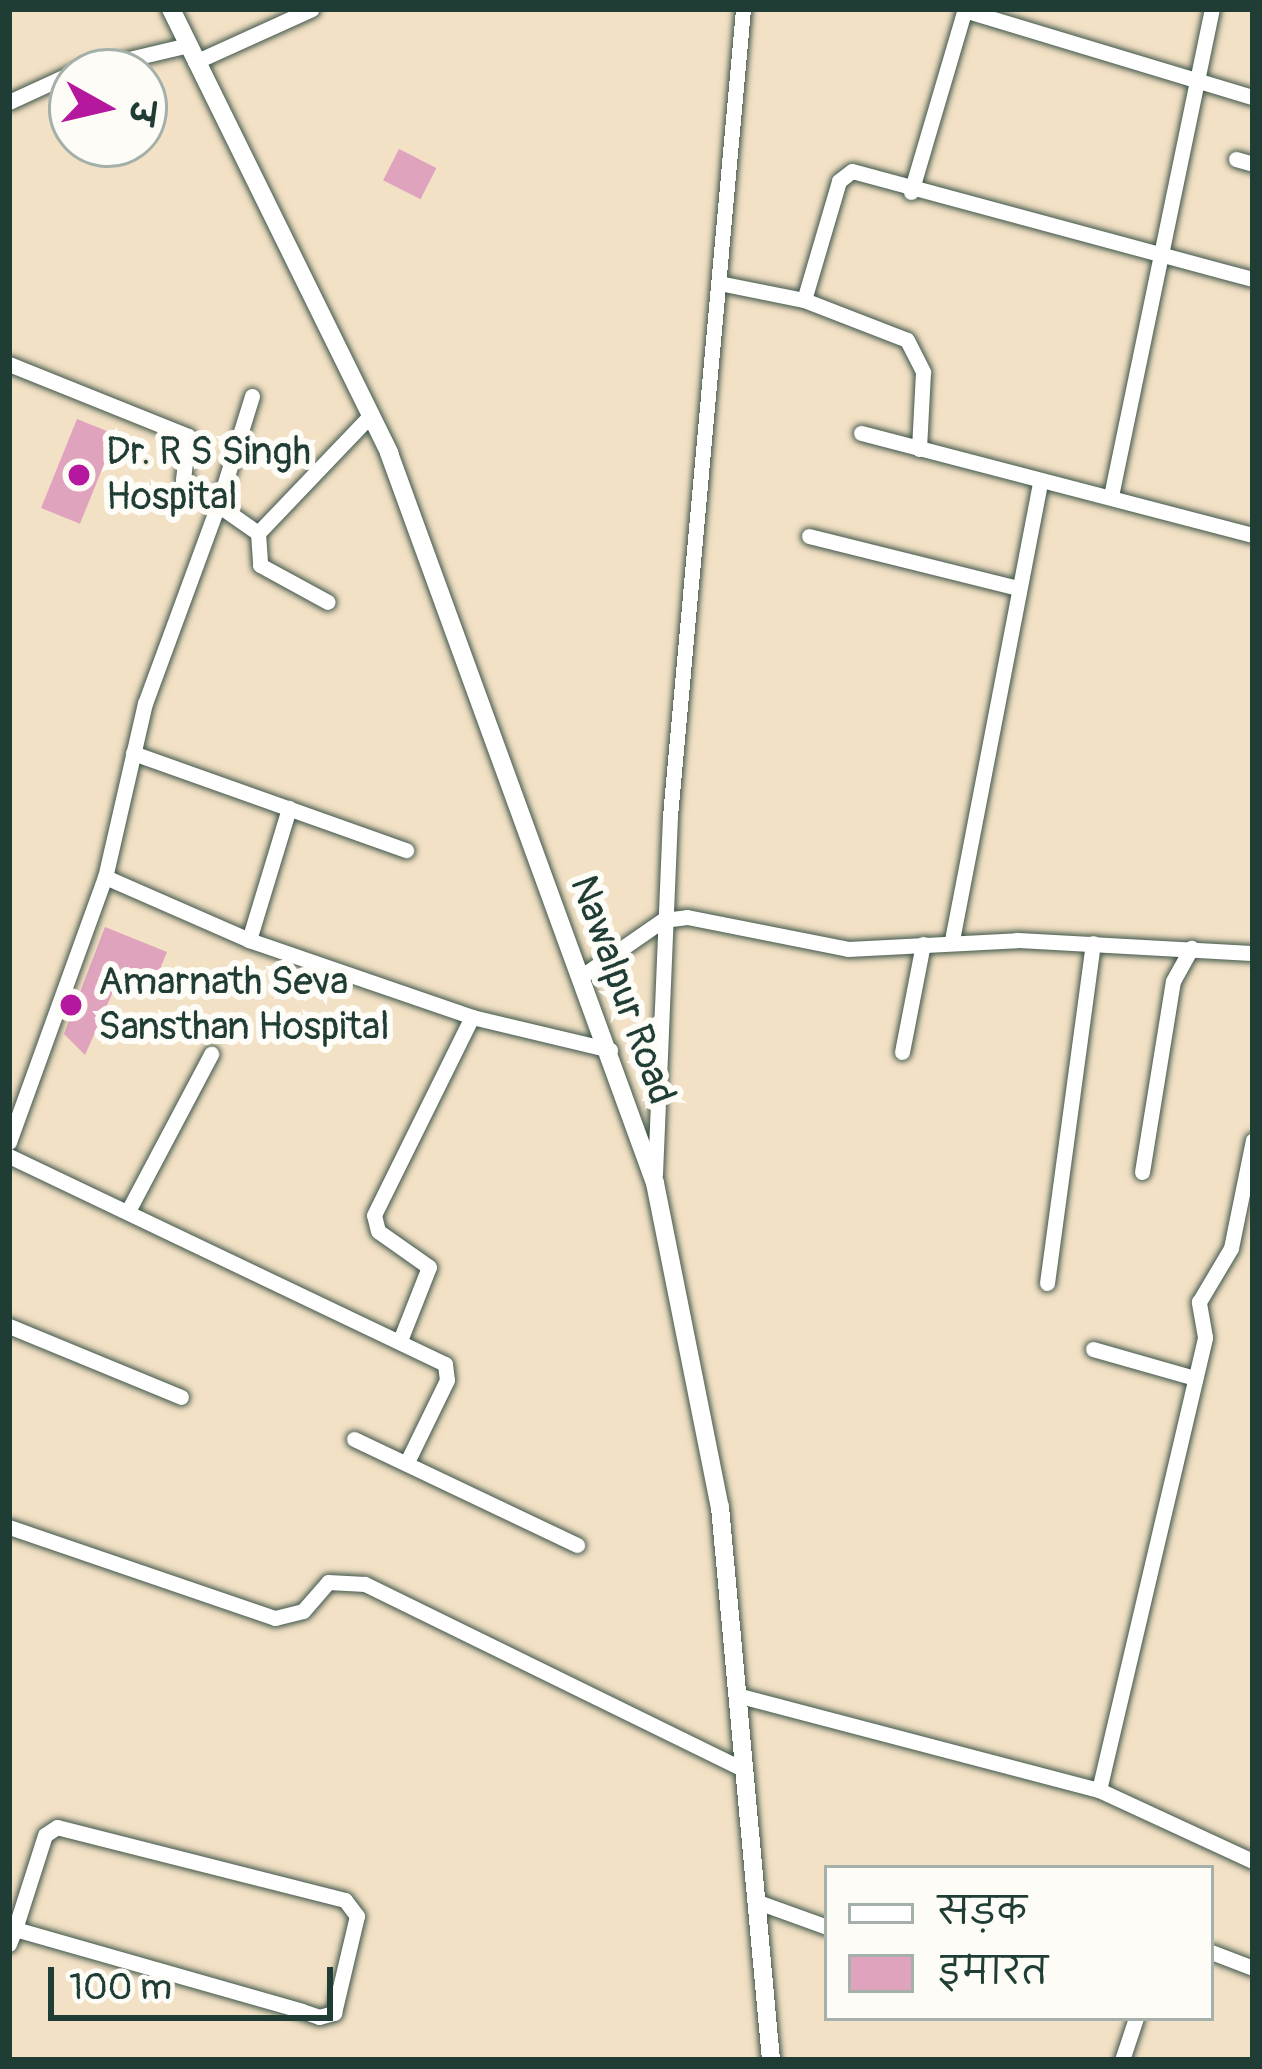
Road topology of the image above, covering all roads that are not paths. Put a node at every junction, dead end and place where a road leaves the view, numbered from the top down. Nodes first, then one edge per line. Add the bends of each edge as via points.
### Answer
1 (171, 9) edge
2 (313, 9) edge
3 (743, 9) edge
4 (964, 9) edge
5 (1212, 9) edge
6 (191, 53) junction
7 (168, 57) edge
8 (1198, 80) junction
9 (48, 84) edge
10 (1253, 97) edge
11 (9, 102) edge
12 (911, 192) junction
13 (1161, 256) junction
14 (1253, 279) edge
15 (719, 283) junction
16 (804, 300) junction
17 (9, 364) edge
18 (252, 396) dead end
19 (370, 416) junction
20 (861, 433) dead end
21 (920, 449) junction
22 (1040, 482) junction
23 (1111, 496) junction
24 (218, 505) junction
25 (257, 533) junction
26 (1253, 535) edge
27 (809, 536) dead end
28 (1018, 588) junction
29 (328, 602) dead end
30 (133, 753) junction
31 (289, 808) junction
32 (406, 850) dead end
33 (105, 878) junction
34 (663, 920) junction
35 (248, 940) junction
36 (952, 940) junction
37 (1093, 943) junction
38 (923, 944) junction
39 (1191, 948) junction
40 (1253, 953) edge
41 (583, 976) junction
42 (472, 1017) junction
43 (610, 1050) junction
44 (902, 1052) dead end
45 (211, 1054) dead end
46 (1253, 1140) edge
47 (9, 1142) edge
48 (9, 1156) edge
49 (1142, 1172) dead end
50 (655, 1183) junction
51 (128, 1211) junction
52 (1047, 1283) dead end
53 (9, 1326) edge
54 (401, 1338) junction
55 (1093, 1349) dead end
56 (1196, 1378) junction
57 (181, 1397) dead end
58 (354, 1439) dead end
59 (406, 1464) junction
60 (9, 1527) edge
61 (577, 1545) dead end
62 (740, 1696) junction
63 (741, 1768) junction
64 (1099, 1790) junction
65 (1253, 1861) edge
66 (758, 1902) junction
67 (824, 1926) edge
68 (11, 1934) edge
69 (1214, 1953) edge
70 (1253, 1968) edge
71 (1135, 2021) edge
72 (771, 2060) edge
73 (1122, 2060) edge

1 - 6 street, Nawalpur Road
2 - 6 street
3 - 15 street
4 - 8 street
4 - 12 street
5 - 8 street
6 - 7 street
6 - 19 street, Nawalpur Road
8 - 10 street
8 - 13 street
9 - 11 street
12 - 13 street
12 - 16 street via 864,173 844,175
13 - 14 street
13 - 23 street
15 - 16 street
15 - 34 street
16 - 21 street via 908,340 922,372
17 - 24 street via 188,436 183,480
18 - 24 street
19 - 25 street
19 - 41 street, Nawalpur Road
20 - 21 street
21 - 22 street
22 - 23 street
22 - 28 street
23 - 26 street
24 - 25 street
24 - 30 street
25 - 29 street via 260,565
27 - 28 street
28 - 36 street
30 - 31 street
30 - 33 street
31 - 32 street
31 - 35 street
33 - 35 street
33 - 47 street
34 - 38 street via 708,918 848,950
34 - 41 street
34 - 50 street
35 - 42 street
36 - 37 street
36 - 38 street
37 - 39 street
37 - 52 street
38 - 44 street
39 - 40 street
39 - 49 street via 1174,981
41 - 43 street, Nawalpur Road
42 - 43 street
42 - 54 street via 374,1215 378,1231 429,1267
43 - 50 street, Nawalpur Road
45 - 51 street
46 - 56 street via 1231,1248 1199,1302 1205,1337
48 - 51 street
50 - 62 street, Nawalpur Road via 720,1507
51 - 54 street
53 - 57 street
54 - 59 street via 448,1371
55 - 56 street
56 - 64 street
58 - 59 street
59 - 61 street
60 - 63 street via 275,1618 303,1611 328,1582 364,1584
62 - 63 street, Nawalpur Road
62 - 64 street
63 - 66 street, Nawalpur Road
64 - 65 street
66 - 67 street
66 - 72 street, Nawalpur Road
68 - 68 street via 45,1835 57,1827 345,1900 357,1916 334,2013 320,2018
69 - 70 street
71 - 73 street

